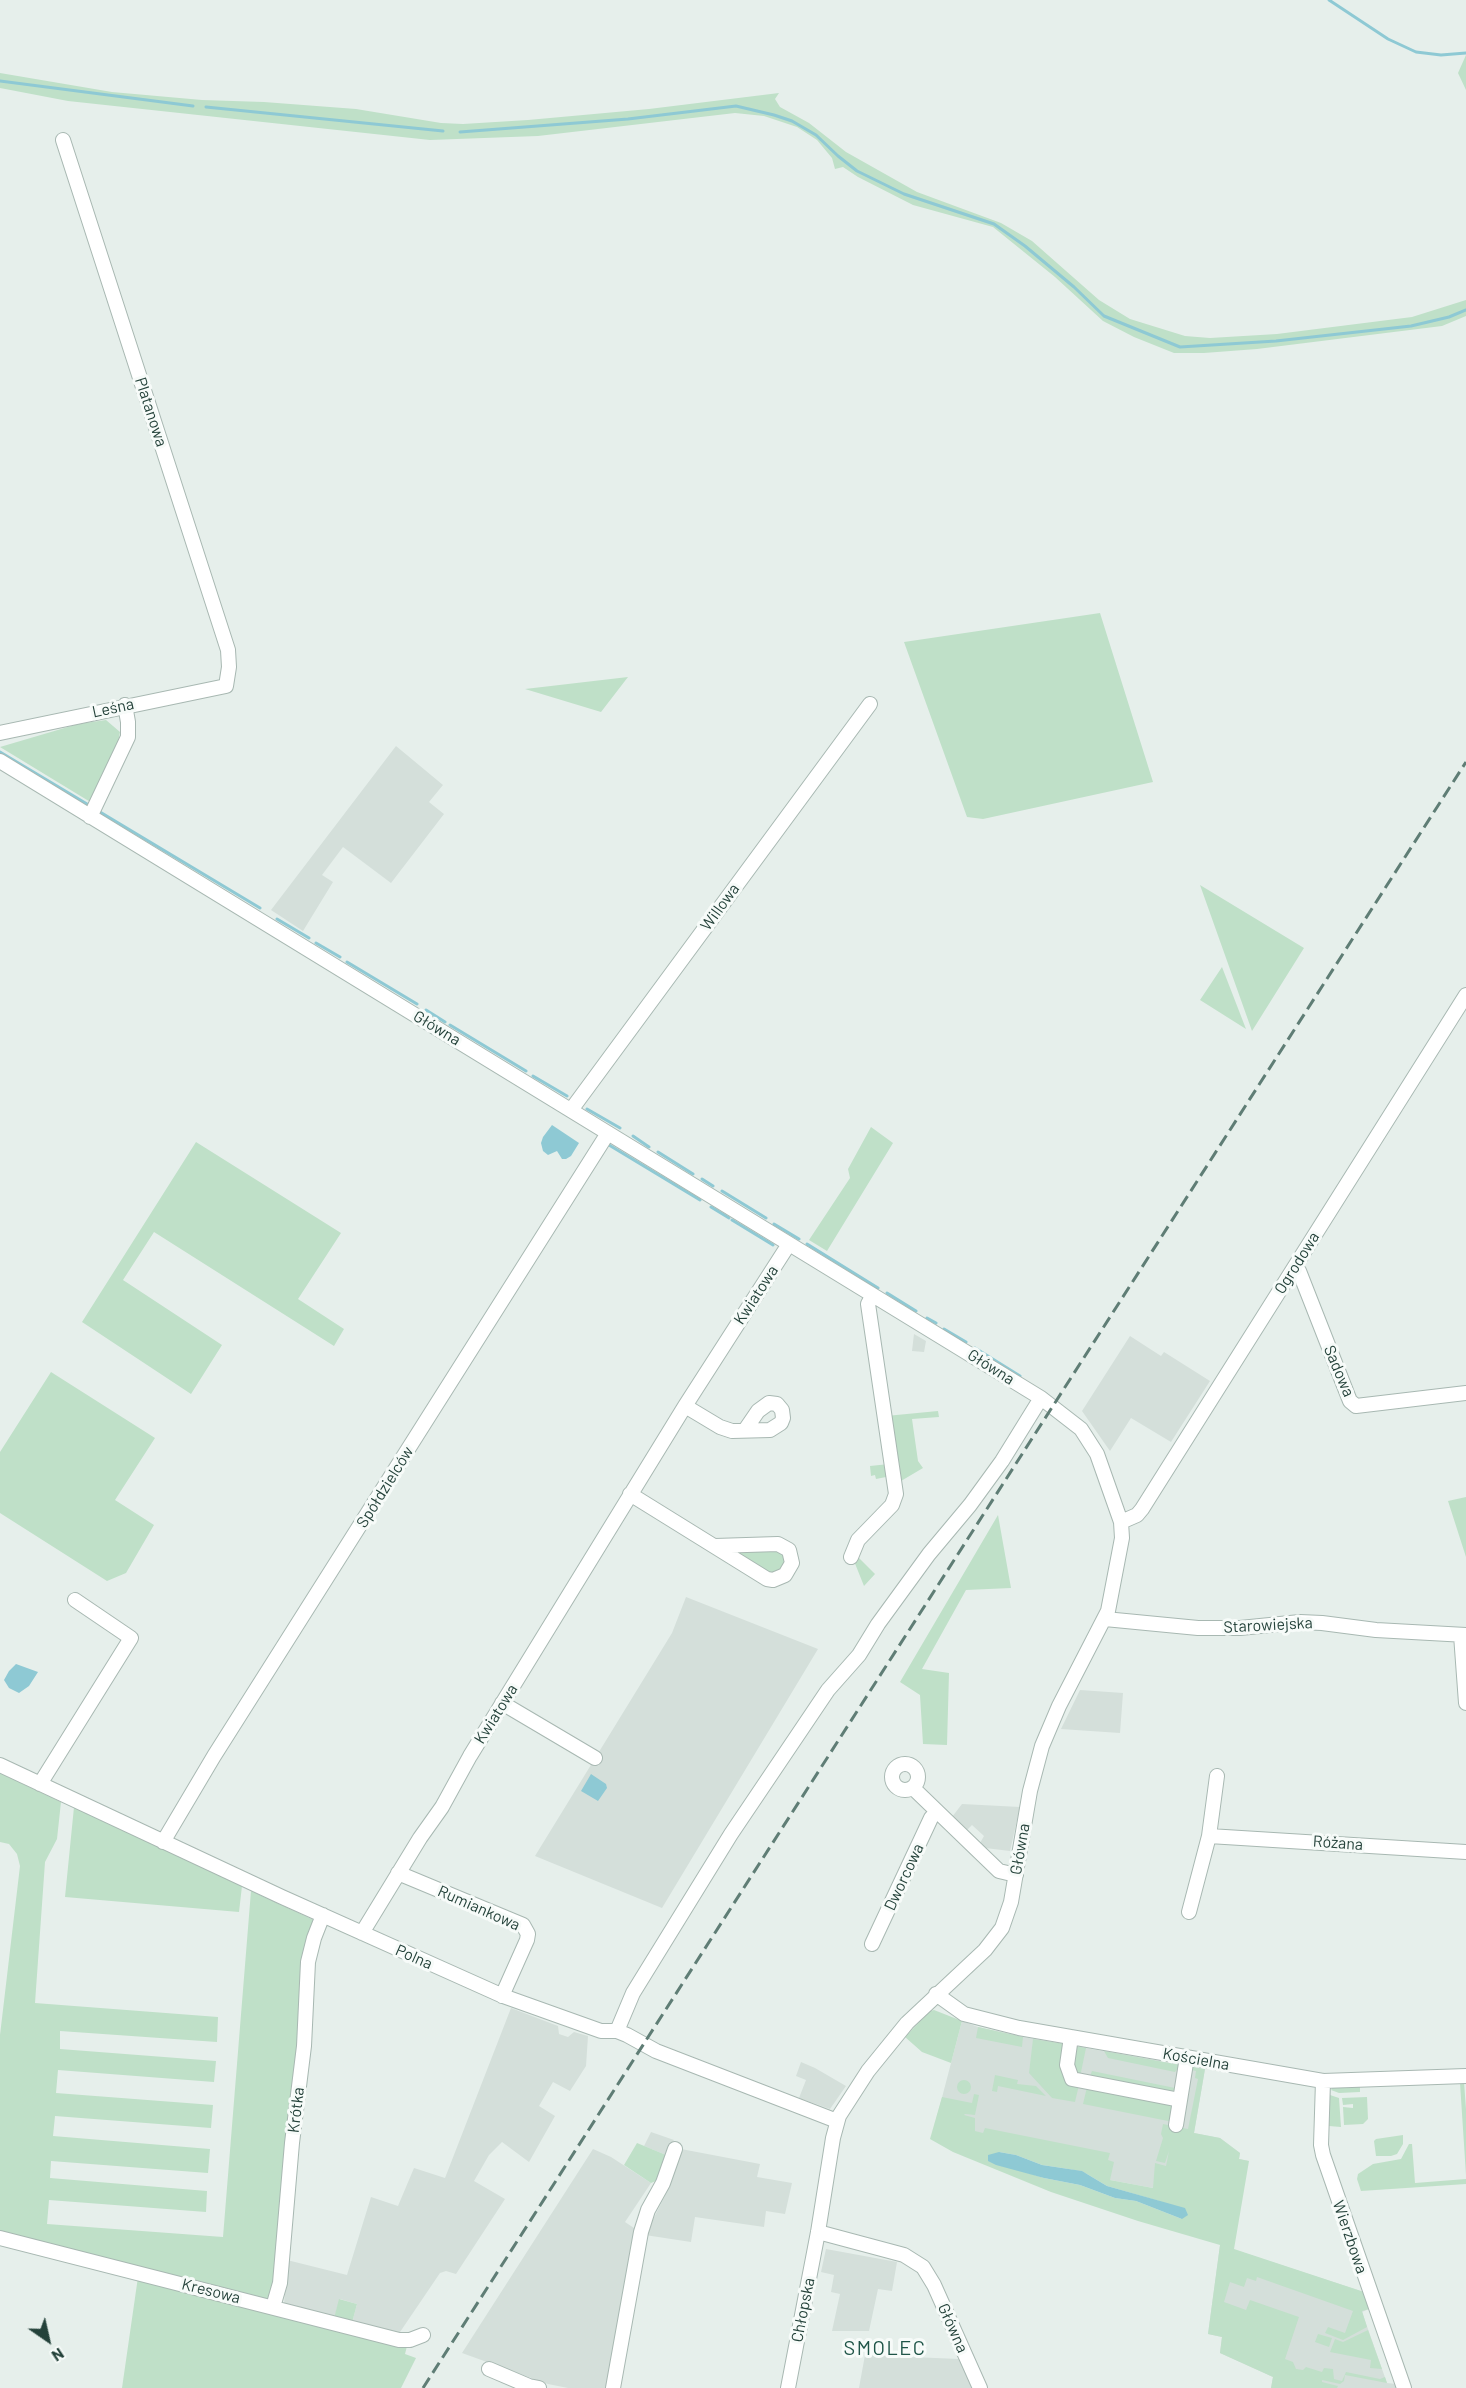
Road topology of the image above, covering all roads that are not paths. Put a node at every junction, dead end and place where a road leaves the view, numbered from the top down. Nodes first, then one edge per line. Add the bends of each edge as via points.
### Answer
1 (63, 140) dead end
2 (226, 686) joint
3 (870, 704) dead end
4 (125, 705) junction
5 (0, 733) edge
6 (0, 761) edge
7 (90, 817) junction
8 (1466, 995) edge
9 (571, 1110) junction
10 (608, 1133) junction
11 (789, 1244) junction
12 (1294, 1268) junction
13 (873, 1295) junction
14 (1466, 1393) edge
15 (1041, 1398) junction
16 (685, 1406) junction
17 (745, 1430) dead end
18 (630, 1494) junction
19 (1120, 1522) junction
20 (715, 1546) junction
21 (851, 1557) dead end
22 (75, 1600) dead end
23 (1105, 1619) junction
24 (1464, 1635) edge
25 (502, 1703) junction
26 (1466, 1704) edge
27 (595, 1758) dead end
28 (0, 1765) edge
29 (1217, 1776) dead end
30 (40, 1784) junction
31 (913, 1788) dead end
32 (937, 1811) junction
33 (1209, 1836) junction
34 (163, 1842) junction
35 (1466, 1852) edge
36 (398, 1873) junction
37 (1016, 1875) junction
38 (1189, 1912) dead end
39 (323, 1915) junction
40 (362, 1933) junction
41 (872, 1944) dead end
42 (936, 1994) junction
43 (502, 1996) junction
44 (617, 2031) junction
45 (1071, 2037) junction
46 (1187, 2057) junction
47 (1466, 2076) edge
48 (1323, 2081) junction
49 (1180, 2100) junction
50 (837, 2121) junction
51 (1176, 2125) dead end
52 (675, 2149) dead end
53 (818, 2232) junction
54 (0, 2238) edge
55 (273, 2307) junction
56 (423, 2335) dead end
57 (489, 2369) dead end
58 (539, 2388) edge
59 (613, 2388) edge
60 (788, 2388) edge
61 (980, 2388) edge
62 (1404, 2388) edge

1 - 2 street, Platanowa via 228,650
2 - 4 street, Leśna
3 - 9 street, Willowa
4 - 5 street, Leśna
4 - 7 street via 128,737
6 - 7 street, Główna
7 - 9 street, Główna
8 - 12 street, Ogrodowa
9 - 10 street, Główna
10 - 11 street, Główna
10 - 34 street, Spółdzielców
11 - 13 street, Główna
11 - 16 street, Kwiatowa
12 - 14 street, Sadowa via 1299,1271 1350,1401 1356,1406
12 - 19 street, Ogrodowa via 1143,1509
13 - 15 street, Główna
13 - 21 street via 868,1304 896,1494 892,1505 858,1540
15 - 19 street, Główna via 1072,1421 1093,1444
15 - 44 street via 996,1470 929,1554 859,1655 828,1690 725,1844 633,1993
16 - 17 street via 720,1427
16 - 18 street, Kwiatowa
18 - 20 street
18 - 25 street, Kwiatowa
19 - 23 street, Główna via 1122,1544
20 - 20 street via 767,1579 785,1575 792,1563 789,1550 778,1544
22 - 30 street via 131,1638
23 - 24 street, Starowiejska via 1198,1628 1323,1623
23 - 37 street, Główna via 1046,1734 1030,1791
24 - 26 street
25 - 27 street
25 - 36 street, Kwiatowa via 442,1808
28 - 30 street, Polna
29 - 33 street
30 - 34 street, Polna
31 - 32 street
32 - 37 street via 999,1871
32 - 41 street, Dworcowa
33 - 35 street, Różana
33 - 38 street
34 - 39 street, Polna
36 - 40 street, Kwiatowa
36 - 43 street, Rumiankowa via 523,1925 527,1940
37 - 42 street, Główna via 1011,1902 998,1934
39 - 40 street, Polna
39 - 55 street, Krótka via 308,1962 304,2046 280,2283
40 - 43 street, Polna
42 - 45 street, Kościelna via 974,2018
42 - 50 street, Główna via 879,2057 852,2092
43 - 44 street, Polna via 601,2031
44 - 50 street, Polna
45 - 46 street, Kościelna
45 - 49 street via 1067,2065 1072,2079
46 - 48 street, Kościelna
46 - 49 street
47 - 48 street, Kościelna
48 - 62 street, Wierzbowa via 1323,2155
49 - 51 street
50 - 53 street, Główna
52 - 59 street via 641,2232
53 - 60 street, Chłopska
53 - 61 street, Główna via 904,2255 922,2266 934,2284
54 - 55 street, Kresowa
55 - 56 street, Kresowa via 399,2340
57 - 58 street

